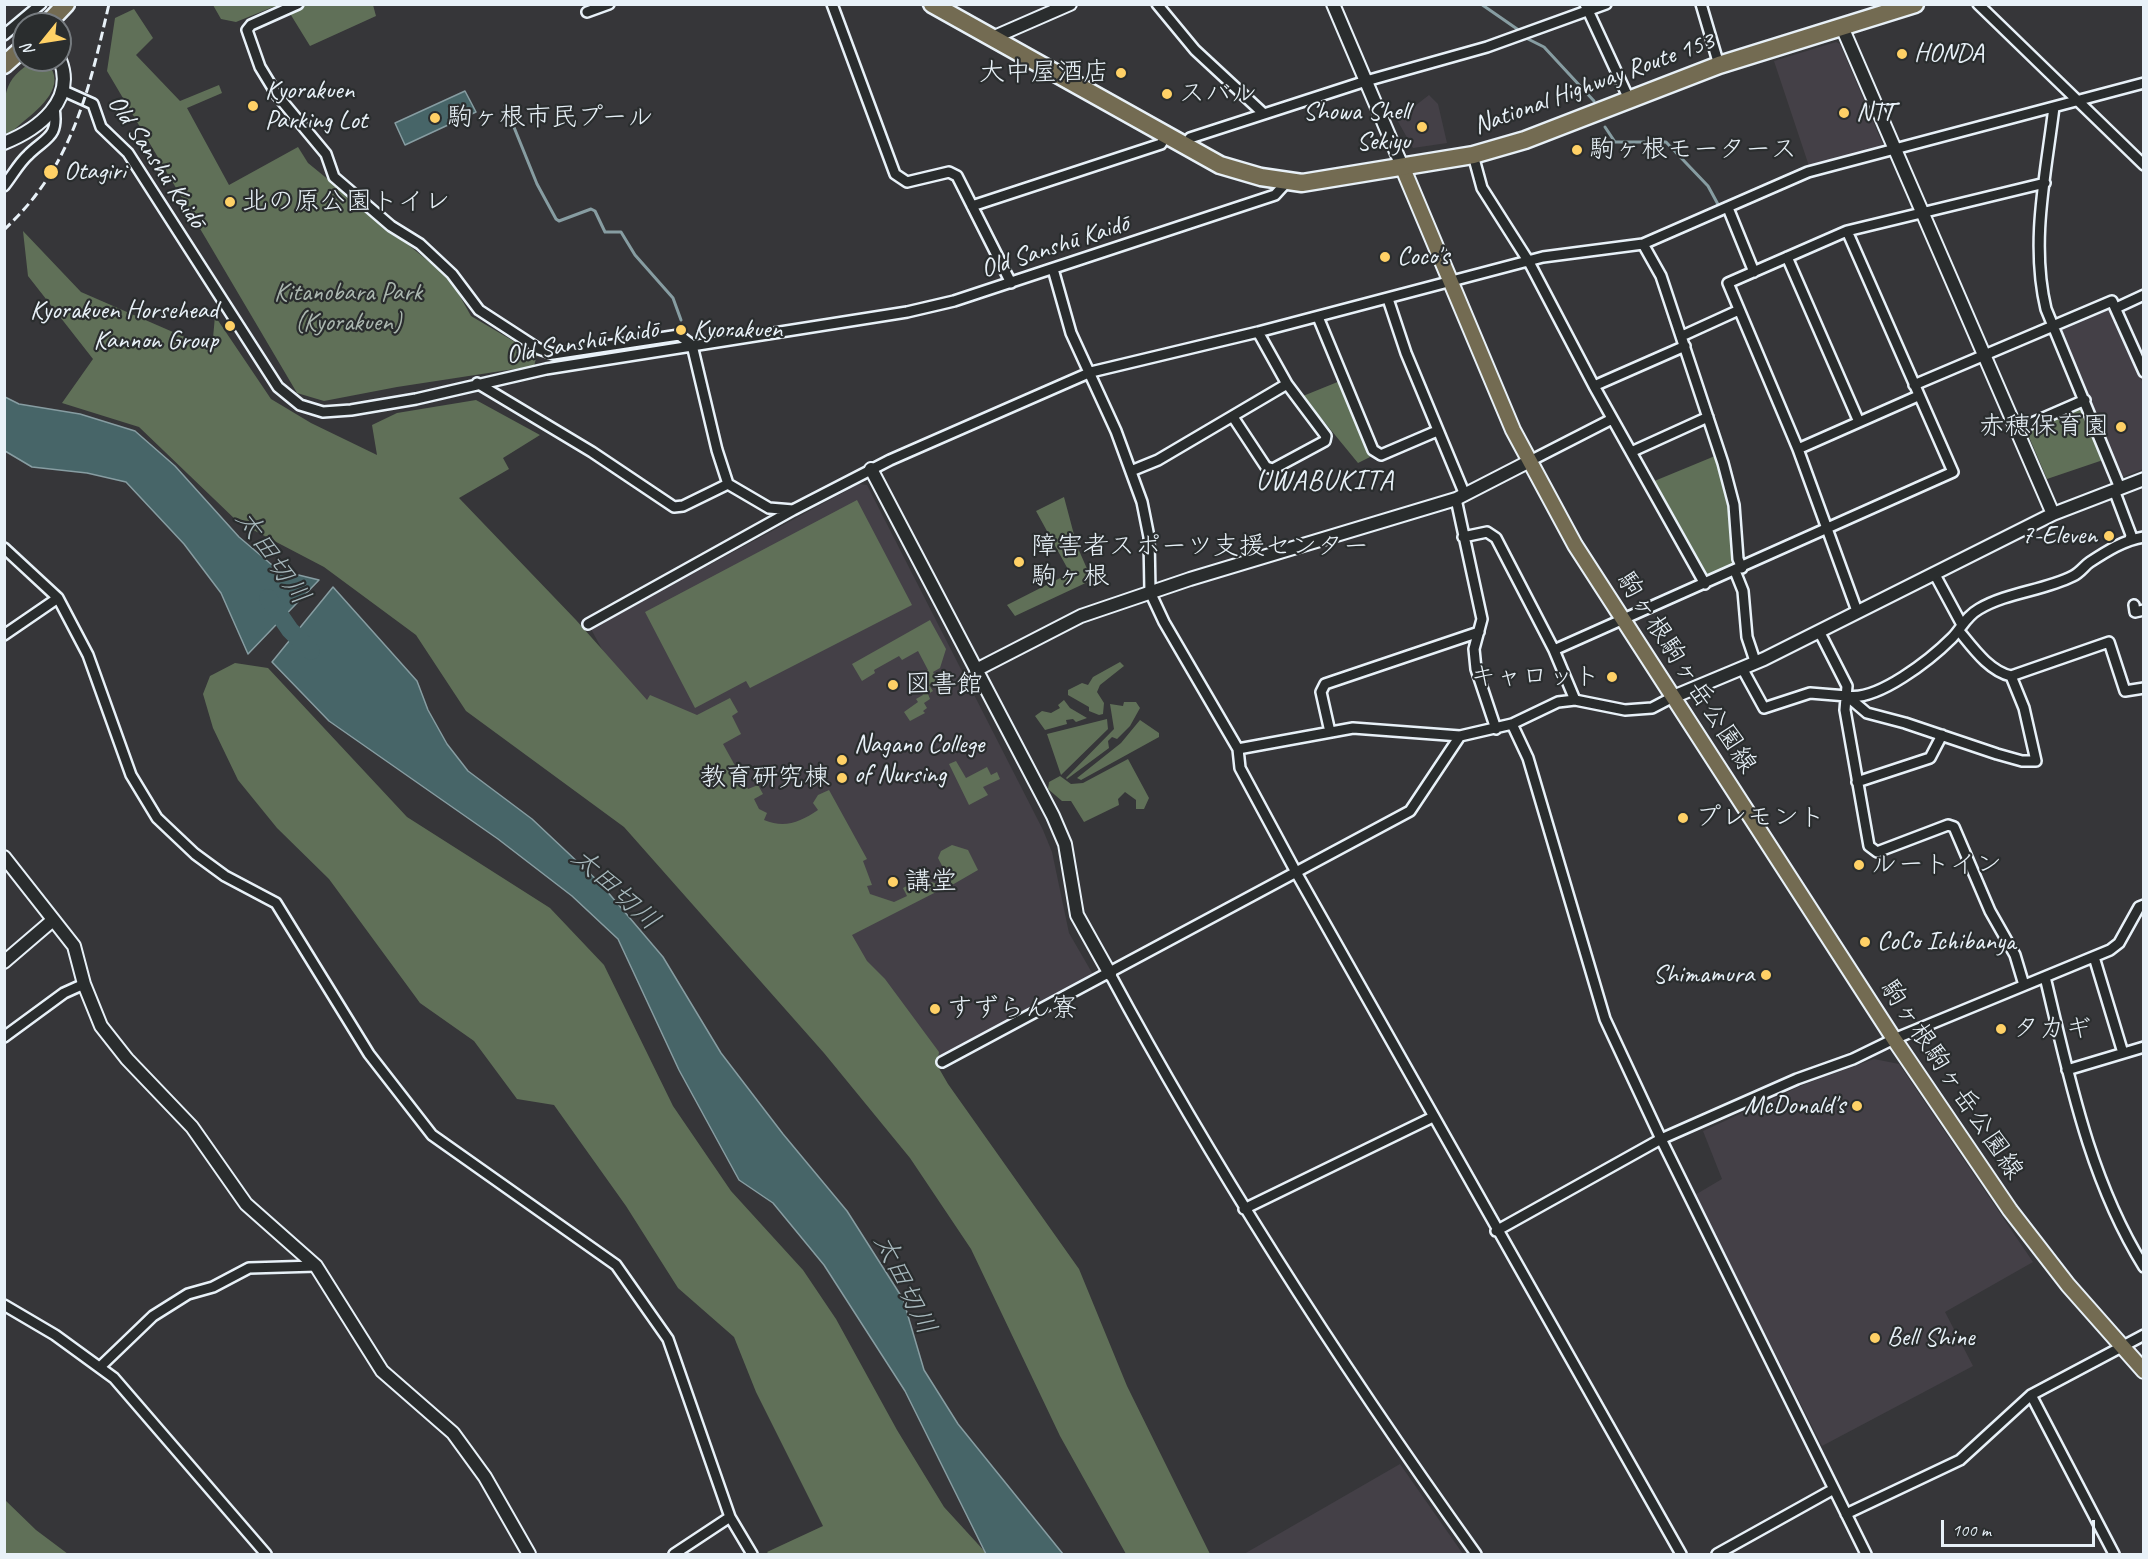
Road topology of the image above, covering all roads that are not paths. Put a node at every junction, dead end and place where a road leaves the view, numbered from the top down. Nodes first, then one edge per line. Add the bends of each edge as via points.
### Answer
1 (40, 4) edge
2 (298, 4) edge
3 (609, 4) edge
4 (832, 4) edge
5 (932, 4) edge
6 (1070, 4) edge
7 (1157, 4) edge
8 (1333, 4) edge
9 (1606, 4) edge
10 (1701, 4) edge
11 (1915, 4) edge
12 (1978, 4) edge
13 (1587, 8) edge
14 (1873, 10) edge
15 (586, 12) dead end
16 (1842, 27) junction
17 (4, 34) edge
18 (992, 38) junction
19 (1719, 65) junction
20 (63, 72) edge
21 (1366, 81) junction
22 (2144, 83) edge
23 (64, 91) junction
24 (1629, 99) junction
25 (2077, 99) junction
26 (2054, 107) junction
27 (54, 108) junction
28 (1264, 114) junction
29 (1166, 135) junction
30 (4, 143) edge
31 (1185, 145) junction
32 (1895, 147) junction
33 (1473, 155) junction
34 (2144, 165) edge
35 (1402, 166) junction
36 (1286, 183) junction
37 (2045, 183) junction
38 (4, 186) edge
39 (972, 206) junction
40 (1728, 208) junction
41 (1923, 212) junction
42 (1847, 231) junction
43 (1643, 244) junction
44 (1787, 257) junction
45 (1528, 262) junction
46 (1053, 269) junction
47 (1754, 272) junction
48 (1450, 282) junction
49 (1011, 283) junction
50 (2144, 296) edge
51 (1388, 299) junction
52 (2116, 308) junction
53 (1739, 310) junction
54 (1318, 317) junction
55 (2054, 326) junction
56 (1258, 332) junction
57 (1682, 336) junction
58 (692, 345) junction
59 (1685, 346) junction
60 (1984, 355) junction
61 (1091, 372) junction
62 (2144, 372) edge
63 (477, 383) junction
64 (1287, 384) junction
65 (1914, 385) junction
66 (1594, 386) junction
67 (1918, 396) junction
68 (2085, 400) junction
69 (1233, 417) junction
70 (1708, 417) junction
71 (1612, 419) junction
72 (1859, 422) junction
73 (2016, 430) junction
74 (1437, 431) junction
75 (1798, 448) junction
76 (1631, 452) junction
77 (1528, 462) junction
78 (871, 469) junction
79 (1131, 471) junction
80 (2144, 479) edge
81 (728, 484) junction
82 (2117, 489) junction
83 (1460, 497) junction
84 (792, 510) junction
85 (2053, 514) junction
86 (1827, 530) junction
87 (1463, 537) junction
88 (2144, 537) edge
89 (2130, 539) junction
90 (4, 548) edge
91 (1738, 569) junction
92 (1934, 573) junction
93 (1705, 584) junction
94 (1150, 592) junction
95 (58, 598) junction
96 (2134, 605) dead end
97 (2144, 610) edge
98 (1857, 611) junction
99 (1622, 620) junction
100 (588, 624) dead end
101 (1960, 627) junction
102 (1819, 631) junction
103 (1479, 632) junction
104 (4, 635) edge
105 (1554, 650) junction
106 (1755, 661) junction
107 (1742, 668) junction
108 (976, 670) junction
109 (2011, 676) junction
110 (2144, 688) edge
111 (1847, 696) junction
112 (1673, 697) junction
113 (1575, 700) junction
114 (1512, 724) junction
115 (1496, 729) junction
116 (1330, 732) junction
117 (1942, 735) junction
118 (1460, 736) junction
119 (1238, 750) junction
120 (1857, 782) junction
121 (4, 857) edge
122 (1297, 874) junction
123 (2144, 905) edge
124 (53, 920) junction
125 (2094, 957) junction
126 (4, 962) edge
127 (1110, 974) junction
128 (2045, 977) junction
129 (84, 984) junction
130 (2024, 986) junction
131 (4, 1037) edge
132 (1894, 1038) junction
133 (2144, 1047) edge
134 (2123, 1053) junction
135 (942, 1062) dead end
136 (2067, 1070) junction
137 (1433, 1117) junction
138 (1660, 1139) junction
139 (1244, 1209) junction
140 (1496, 1232) junction
141 (316, 1266) junction
142 (2144, 1267) edge
143 (4, 1305) edge
144 (2144, 1335) edge
145 (2121, 1346) junction
146 (101, 1366) junction
147 (2144, 1371) edge
148 (2031, 1395) junction
149 (1832, 1490) junction
150 (1846, 1514) junction
151 (730, 1517) junction
152 (266, 1554) edge
153 (529, 1554) edge
154 (674, 1554) edge
155 (752, 1554) edge
156 (1476, 1554) edge
157 (1681, 1554) edge
158 (1717, 1554) edge
159 (1866, 1554) edge
160 (2114, 1554) edge

1 - 17 street
2 - 58 street via 247,30 260,67 326,154 334,177 391,226 424,248 452,274 479,310 553,354 679,335
3 - 15 street
4 - 39 street via 895,174 907,182 949,172 957,176
5 - 18 highway, National Highway Route 153
6 - 18 street
7 - 28 street via 1195,50
8 - 21 street
9 - 13 street
10 - 19 street
11 - 14 highway, National Highway Route 153
12 - 25 street
13 - 21 street via 1487,47
13 - 24 street
14 - 16 highway, National Highway Route 153
16 - 19 highway, National Highway Route 153
16 - 32 street
18 - 29 highway, National Highway Route 153
19 - 24 highway, National Highway Route 153
20 - 23 street
21 - 28 street
21 - 35 street
22 - 25 street
23 - 27 street
23 - 63 street, Old Sanshū Kaidō via 93,104 101,127 128,153 263,365 289,398 323,412 342,411 416,399
24 - 33 highway, National Highway Route 153 via 1525,140
25 - 26 street
25 - 34 street
26 - 32 street
26 - 37 street
27 - 30 street
27 - 38 street via 54,132 27,155
28 - 31 street via 1190,138
29 - 31 highway, National Highway Route 153
29 - 39 street via 1161,144
31 - 36 highway, National Highway Route 153 via 1241,173
32 - 40 street via 1788,179
32 - 41 street
33 - 35 highway, National Highway Route 153
33 - 45 street via 1482,188
35 - 36 highway, National Highway Route 153 via 1318,182
35 - 48 main road, 駒ヶ根駒ヶ岳公園線
36 - 46 street, Old Sanshū Kaidō via 1275,195
37 - 41 street
37 - 55 street via 2038,234 2039,282
39 - 49 street
40 - 43 street
40 - 47 street
41 - 42 street
41 - 60 street
42 - 44 street
42 - 65 street
43 - 45 street
43 - 57 street via 1660,276
44 - 47 street
44 - 72 street
45 - 48 street
45 - 66 street
46 - 49 street, Old Sanshū Kaidō
46 - 61 street via 1071,333
47 - 53 street via 1728,283
48 - 51 street
48 - 77 main road, 駒ヶ根駒ヶ岳公園線
49 - 58 street, Old Sanshū Kaidō via 907,312
50 - 52 street
51 - 54 street
51 - 74 street
52 - 55 street via 2112,301
52 - 62 street
53 - 57 street
53 - 75 street
54 - 56 street
54 - 74 street via 1373,450 1381,455
55 - 60 street
55 - 68 street
56 - 61 street
56 - 64 street
57 - 59 street
58 - 63 street, Old Sanshū Kaidō
58 - 81 street
59 - 66 street
59 - 70 street
60 - 65 street
60 - 73 street
61 - 78 street
61 - 79 street
63 - 81 street via 674,507
64 - 69 street
64 - 69 street via 1326,436 1325,441 1273,469 1266,467
65 - 67 street
66 - 71 street
67 - 72 street
67 - 86 street via 1953,472
68 - 73 street
68 - 82 street
69 - 79 street
70 - 76 street
70 - 91 street via 1734,505
71 - 76 street
71 - 77 street
72 - 75 street
73 - 85 street
74 - 83 street
75 - 86 street
76 - 93 street
77 - 83 street
77 - 99 main road, 駒ヶ根駒ヶ岳公園線
78 - 84 street
78 - 108 street
79 - 94 street via 1149,537
80 - 82 street
81 - 84 street via 769,508
82 - 85 street
82 - 89 street
83 - 87 street
83 - 94 street
84 - 100 street
85 - 92 street
86 - 91 street
86 - 98 street
87 - 103 street via 1482,619
87 - 105 street via 1487,532 1496,538
88 - 89 street
89 - 101 street via 2071,576 1989,604
90 - 95 street
91 - 93 street
91 - 106 street via 1747,638
92 - 98 street
92 - 101 street
93 - 99 street
94 - 108 street via 1081,616
94 - 119 street
95 - 104 street
95 - 151 street via 88,655 131,775 157,818 225,876 276,903 369,1054 432,1135 616,1265 668,1339
96 - 97 street via 2135,612
98 - 102 street
99 - 105 street
99 - 112 main road, 駒ヶ根駒ヶ岳公園線
101 - 109 street via 1980,656
101 - 111 street via 1936,654 1886,686 1859,699
102 - 106 street
102 - 111 street via 1847,686
103 - 115 street via 1474,649 1476,669
103 - 116 street via 1325,684 1321,692
105 - 113 street
106 - 107 street
107 - 111 street via 1764,708 1810,693
107 - 112 street
108 - 127 street via 1053,816 1065,844 1077,915
109 - 110 street via 2109,642 2125,691
109 - 117 street via 2024,708 2036,761 2022,761
111 - 117 street via 1867,713
111 - 120 street via 1845,710
112 - 113 street via 1652,708 1625,710
112 - 132 main road, 駒ヶ根駒ヶ岳公園線
113 - 114 street via 1536,711
114 - 115 street
114 - 138 street via 1528,758 1605,1019
115 - 118 street
116 - 118 street via 1353,728
116 - 119 street
117 - 120 street via 1930,758
118 - 122 street via 1410,811
119 - 122 street via 1240,768
120 - 130 street via 1872,850 1877,852 1948,825 1954,827 1993,919 2015,955
121 - 124 street
122 - 127 street
122 - 137 street
123 - 125 street via 2139,907 2119,943
124 - 126 street
124 - 129 street via 74,946
125 - 128 street
125 - 134 street
127 - 135 street
127 - 139 street
128 - 130 street
128 - 136 street
129 - 131 street via 64,993
129 - 141 street via 101,1026 192,1127 246,1204
130 - 132 street
132 - 138 street via 1853,1059
132 - 145 main road, 駒ヶ根駒ヶ岳公園線 via 2010,1210
133 - 134 street
134 - 136 street
136 - 142 street via 2077,1112 2104,1188
137 - 139 street
137 - 140 street
138 - 140 street
138 - 149 street
139 - 156 street
140 - 157 street
141 - 146 street via 249,1268 213,1287 188,1294 153,1316
141 - 153 street via 382,1371 453,1433 485,1477
143 - 146 street
144 - 145 street
145 - 147 main road, 駒ヶ根駒ヶ岳公園線
145 - 148 street
146 - 152 street
148 - 150 street via 1960,1460
148 - 160 street
149 - 150 street
149 - 158 street
150 - 159 street
151 - 154 street
151 - 155 street

